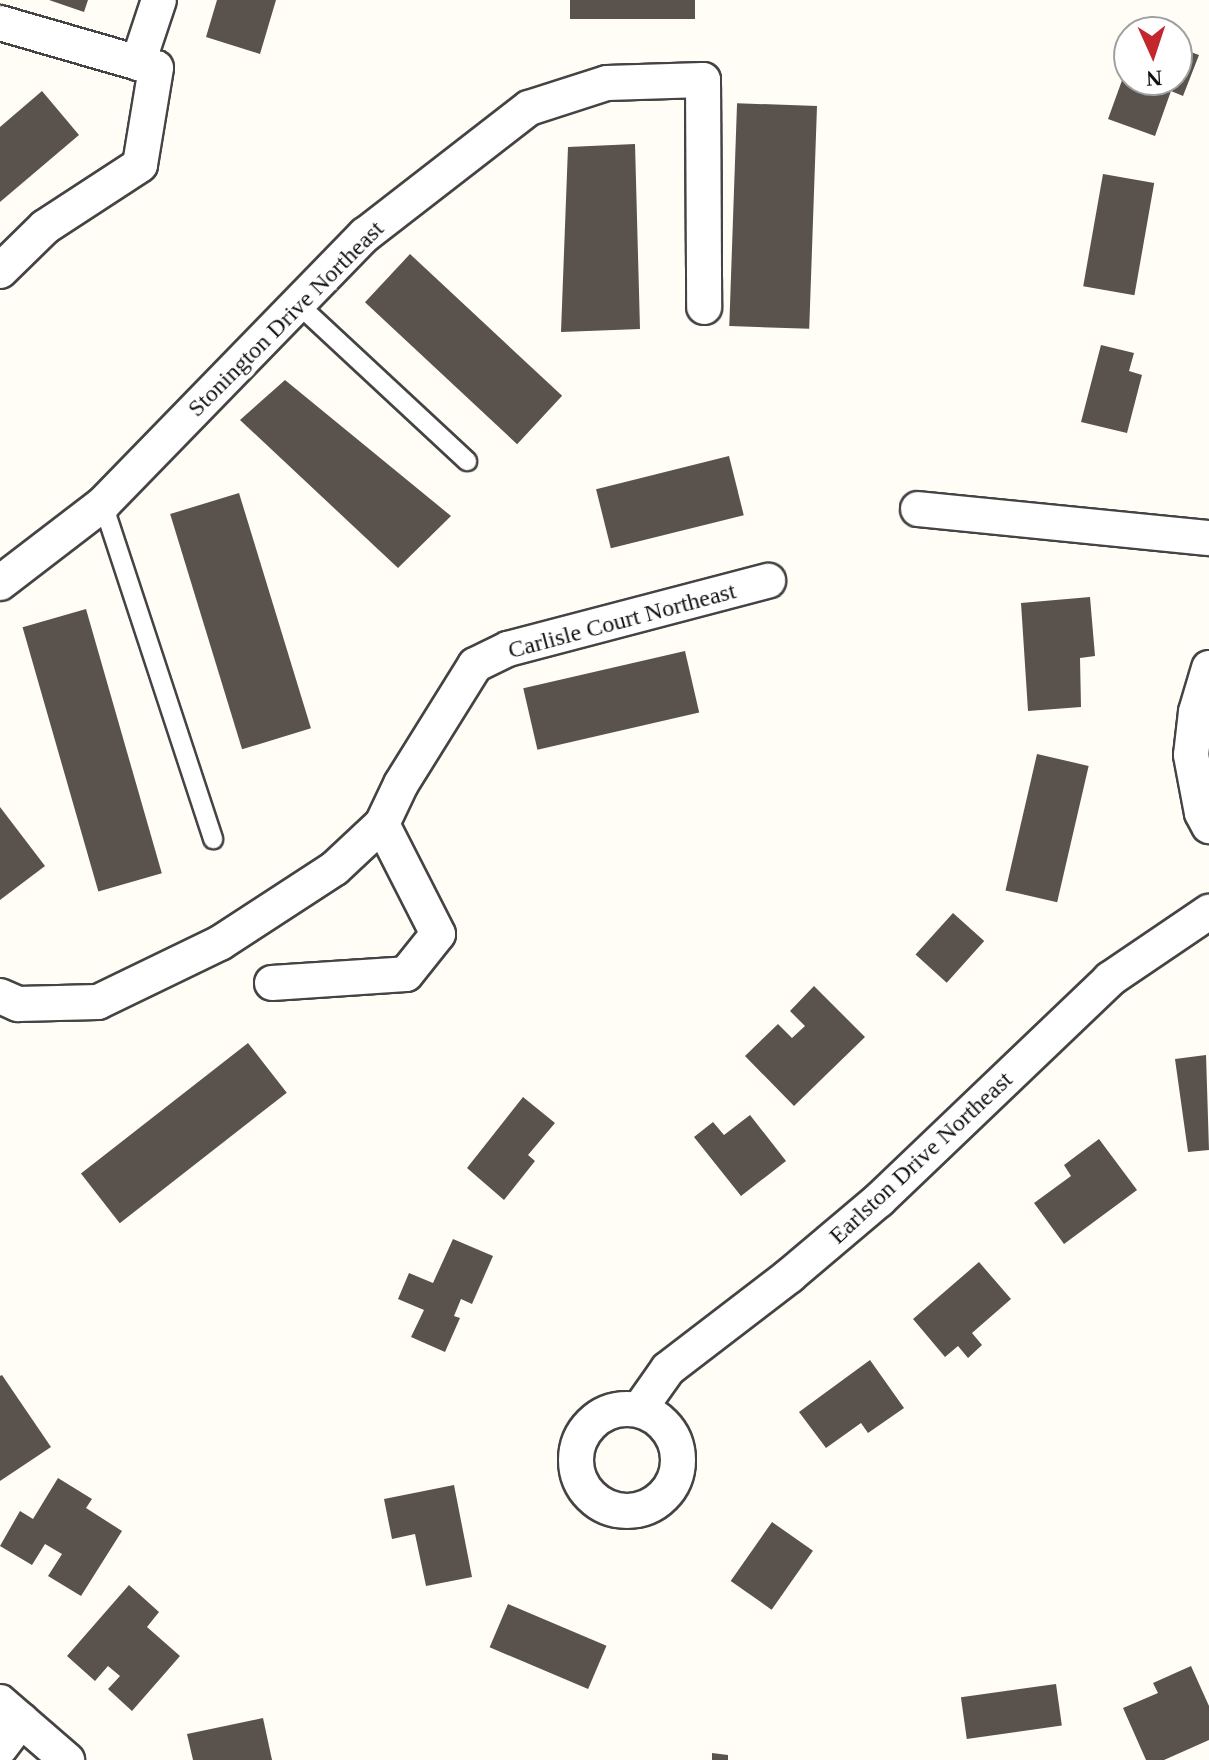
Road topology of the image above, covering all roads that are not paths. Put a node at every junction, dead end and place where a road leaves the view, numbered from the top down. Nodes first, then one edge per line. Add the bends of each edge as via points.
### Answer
1 (159, 0) edge
2 (0, 23) edge
3 (138, 63) junction
4 (0, 271) edge
5 (298, 304) junction
6 (704, 307) dead end
7 (467, 461) dead end
8 (103, 504) junction
9 (918, 509) dead end
10 (1209, 538) edge
11 (768, 581) dead end
12 (0, 583) edge
13 (1209, 668) edge
14 (382, 824) junction
15 (1209, 826) edge
16 (213, 839) dead end
17 (1209, 912) edge
18 (272, 983) dead end
19 (0, 996) edge
20 (639, 1410) dead end
21 (10, 1711) edge
22 (0, 1748) edge
23 (67, 1760) edge

1 - 3 street
2 - 3 street
3 - 4 street via 156,68 140,165 45,227
5 - 6 street, Stonington Drive Northeast via 365,235 529,108 607,83 703,80
5 - 7 lane
5 - 8 street, Stonington Drive Northeast
8 - 12 street, Stonington Drive Northeast
8 - 16 lane
9 - 10 street
11 - 14 street, Carlisle Court Northeast via 508,649 475,665
13 - 15 street via 1191,755
14 - 18 street via 438,934 406,974
14 - 19 street, Carlisle Court Northeast via 335,868 220,943 98,1002 18,1004
17 - 20 street, Earlston Drive Northeast via 1110,979 879,1200 668,1369
21 - 22 street
21 - 23 street

